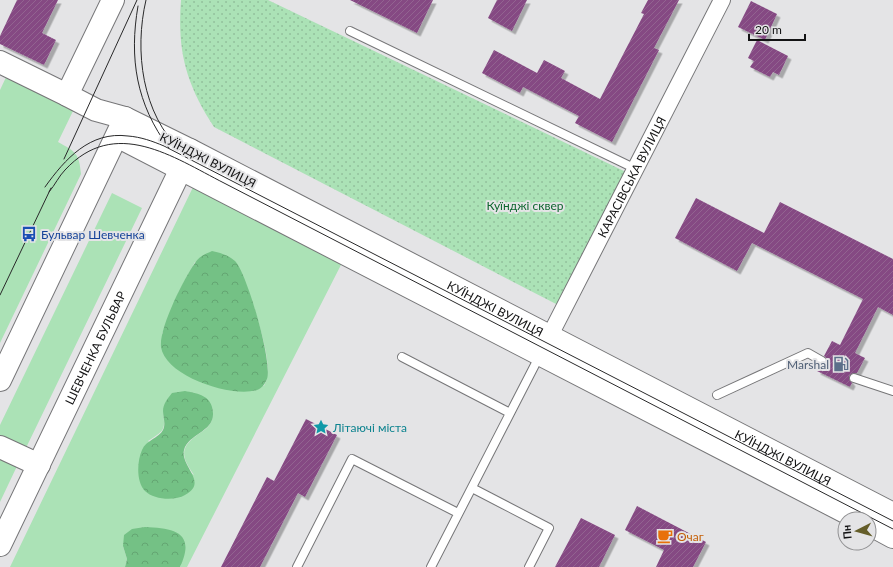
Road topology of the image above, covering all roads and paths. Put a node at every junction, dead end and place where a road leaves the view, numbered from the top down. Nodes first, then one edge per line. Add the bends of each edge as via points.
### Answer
1 (113, 0) edge
2 (722, 0) edge
3 (350, 32) dead end
4 (0, 62) edge
5 (67, 95) junction
6 (121, 127) junction
7 (186, 160) junction
8 (636, 169) junction
9 (545, 345) junction
10 (402, 357) dead end
11 (822, 361) dead end
12 (854, 378) dead end
13 (0, 380) edge
14 (893, 391) edge
15 (717, 395) dead end
16 (510, 413) junction
17 (0, 447) edge
18 (39, 466) junction
19 (472, 488) junction
20 (844, 511) edge
21 (458, 513) junction
22 (893, 514) edge
23 (877, 528) edge
24 (893, 537) edge
25 (0, 545) edge
26 (297, 567) edge
27 (431, 567) edge
28 (529, 567) edge

1 - 5 main road
2 - 8 street, КАРАСІВСЬКА ВУЛИЦЯ
3 - 8 lane
4 - 5 main road, КУЇНДЖІ ВУЛИЦЯ
5 - 6 main road, КУЇНДЖІ ВУЛИЦЯ
6 - 7 main road, КУЇНДЖІ ВУЛИЦЯ
6 - 13 main road
7 - 9 main road, КУЇНДЖІ ВУЛИЦЯ
7 - 18 main road, ШЕВЧЕНКА БУЛЬВАР
8 - 9 street, КАРАСІВСЬКА ВУЛИЦЯ
9 - 16 lane
9 - 20 main road, КУЇНДЖІ ВУЛИЦЯ
9 - 22 main road, КУЇНДЖІ ВУЛИЦЯ
10 - 16 lane
11 - 15 lane via 808,353
12 - 14 lane
16 - 19 lane
17 - 18 main road
18 - 25 main road, ШЕВЧЕНКА БУЛЬВАР
19 - 21 lane
19 - 28 lane via 549,528
21 - 26 lane via 352,459
21 - 27 lane
23 - 24 main road

